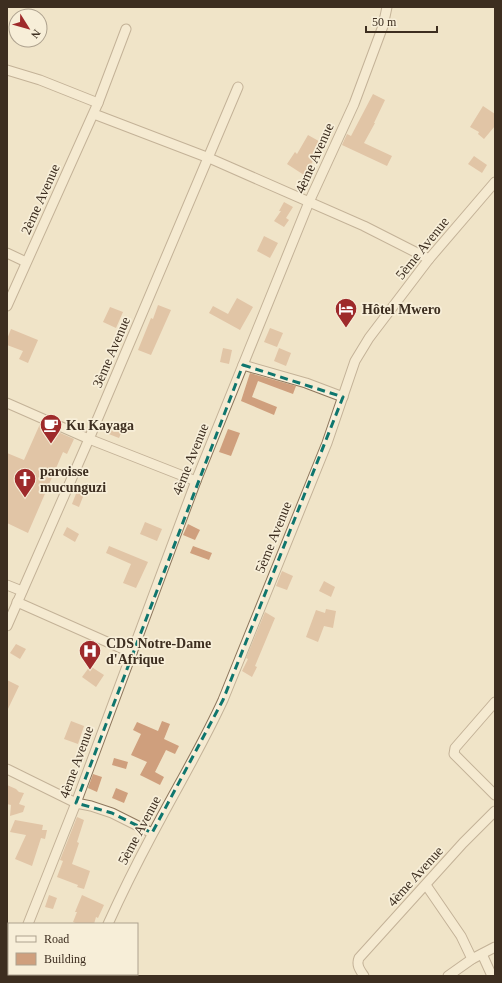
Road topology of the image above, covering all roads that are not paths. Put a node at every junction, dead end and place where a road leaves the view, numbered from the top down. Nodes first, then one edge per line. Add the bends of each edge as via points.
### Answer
1 (387, 7) edge
2 (126, 29) dead end
3 (7, 70) edge
4 (238, 87) dead end
5 (98, 103) junction
6 (94, 114) junction
7 (208, 158) junction
8 (495, 182) edge
9 (309, 202) junction
10 (7, 253) edge
11 (430, 259) junction
12 (26, 262) junction
13 (7, 306) edge
14 (243, 365) junction
15 (343, 397) junction
16 (7, 403) edge
17 (89, 439) junction
18 (196, 481) junction
19 (7, 584) edge
20 (22, 591) junction
21 (17, 602) junction
22 (7, 626) edge
23 (132, 652) junction
24 (495, 702) edge
25 (7, 769) edge
26 (495, 795) edge
27 (76, 803) junction
28 (495, 811) edge
29 (152, 833) junction
30 (426, 885) junction
31 (28, 923) edge
32 (108, 923) edge
33 (495, 947) edge
34 (482, 954) junction
35 (472, 959) junction
36 (364, 976) edge
37 (448, 976) edge
38 (492, 976) edge

1 - 9 street, 4ème Avenue via 383,26 354,104
2 - 5 street, 2ème Avenue
3 - 5 street
4 - 7 street, 3ème Avenue
5 - 6 street, 2ème Avenue
6 - 7 street
6 - 12 street, 2ème Avenue
7 - 9 street
7 - 17 street, 3ème Avenue
8 - 11 street, 5ème Avenue
9 - 11 street
9 - 14 street, 4ème Avenue
10 - 12 street
11 - 15 street, 5ème Avenue via 369,338 355,361
12 - 13 street, 2ème Avenue
14 - 15 street via 306,383
14 - 18 street, 4ème Avenue
15 - 29 street, 5ème Avenue via 223,700 207,736
16 - 17 street
17 - 18 street
17 - 20 street, 3ème Avenue
18 - 23 street, 4ème Avenue
19 - 20 street
20 - 21 street, 3ème Avenue
21 - 22 street, 3ème Avenue
21 - 23 street
23 - 27 street, 4ème Avenue
24 - 26 street via 455,748 454,754
25 - 27 street
27 - 29 street via 112,813
27 - 31 street, 4ème Avenue
28 - 30 street, 4ème Avenue
29 - 32 street, 5ème Avenue
30 - 35 street via 461,936
30 - 36 street, 4ème Avenue via 359,958 358,966
33 - 34 street
34 - 35 street
34 - 38 street
35 - 37 street

